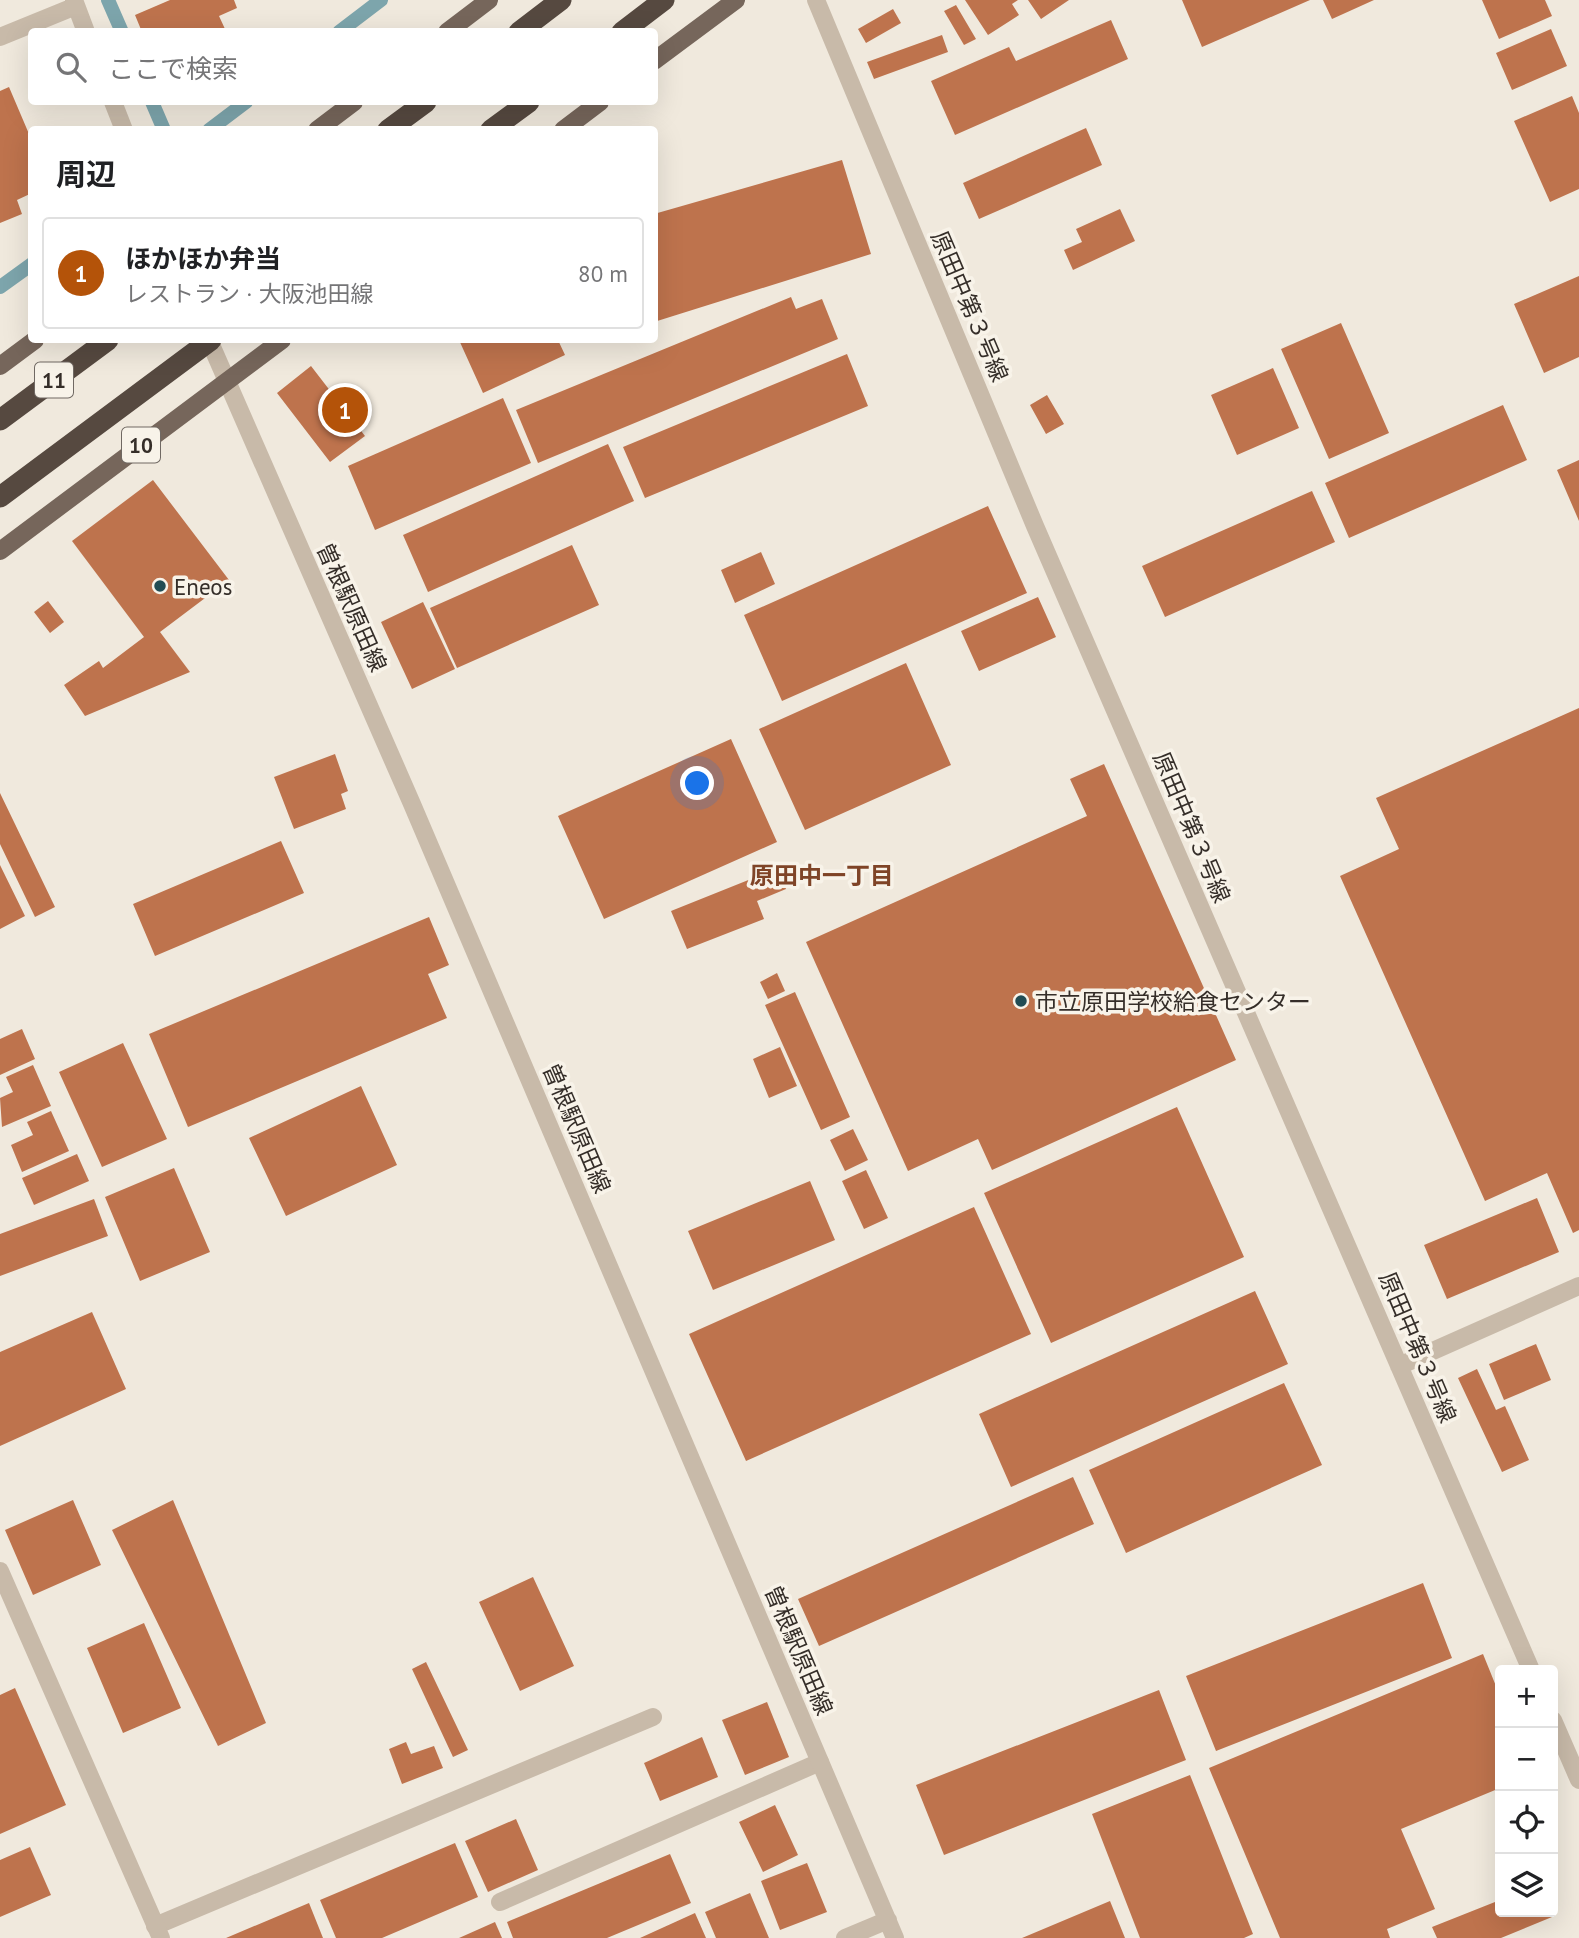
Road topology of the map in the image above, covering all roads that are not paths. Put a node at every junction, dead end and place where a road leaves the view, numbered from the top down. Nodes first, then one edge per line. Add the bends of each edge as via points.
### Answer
1 (489, 0) edge
2 (561, 0) edge
3 (664, 0) edge
4 (736, 0) edge
5 (816, 0) edge
6 (75, 3) edge
7 (84, 28) edge
8 (452, 28) edge
9 (524, 28) edge
10 (627, 28) edge
11 (0, 37) edge
12 (658, 58) edge
13 (114, 105) edge
14 (350, 105) edge
15 (422, 105) edge
16 (525, 105) edge
17 (596, 105) edge
18 (122, 126) edge
19 (322, 126) edge
20 (393, 126) edge
21 (496, 126) edge
22 (567, 126) edge
23 (32, 343) edge
24 (104, 343) edge
25 (206, 343) edge
26 (211, 343) edge
27 (278, 343) edge
28 (0, 366) edge
29 (226, 381) junction
30 (0, 420) edge
31 (0, 497) edge
32 (0, 551) edge
33 (1579, 1286) edge
34 (1399, 1366) junction
35 (0, 1571) edge
36 (1529, 1665) edge
37 (653, 1717) dead end
38 (1556, 1728) edge
39 (820, 1762) junction
40 (1579, 1780) edge
41 (499, 1902) dead end
42 (888, 1920) junction
43 (158, 1932) edge
44 (845, 1938) edge
45 (895, 1938) edge

1 - 8 main road
2 - 9 highway
3 - 10 highway
4 - 12 main road
5 - 34 street, 原田中第３号線 via 1040,538
6 - 7 street
6 - 11 street
13 - 18 street
14 - 19 main road
15 - 20 highway
16 - 21 highway
17 - 22 main road
23 - 28 main road
24 - 30 highway, 11
25 - 31 highway, bridge
26 - 29 street, 曽根駅原田線
27 - 29 main road, 10
29 - 32 main road, 10
29 - 39 street, 曽根駅原田線 via 412,804
33 - 34 street
34 - 36 street, 原田中第３号線
35 - 43 street
37 - 43 street
38 - 40 street
39 - 41 street
39 - 42 street, 曽根駅原田線
42 - 44 street
42 - 45 street, 曽根駅原田線

